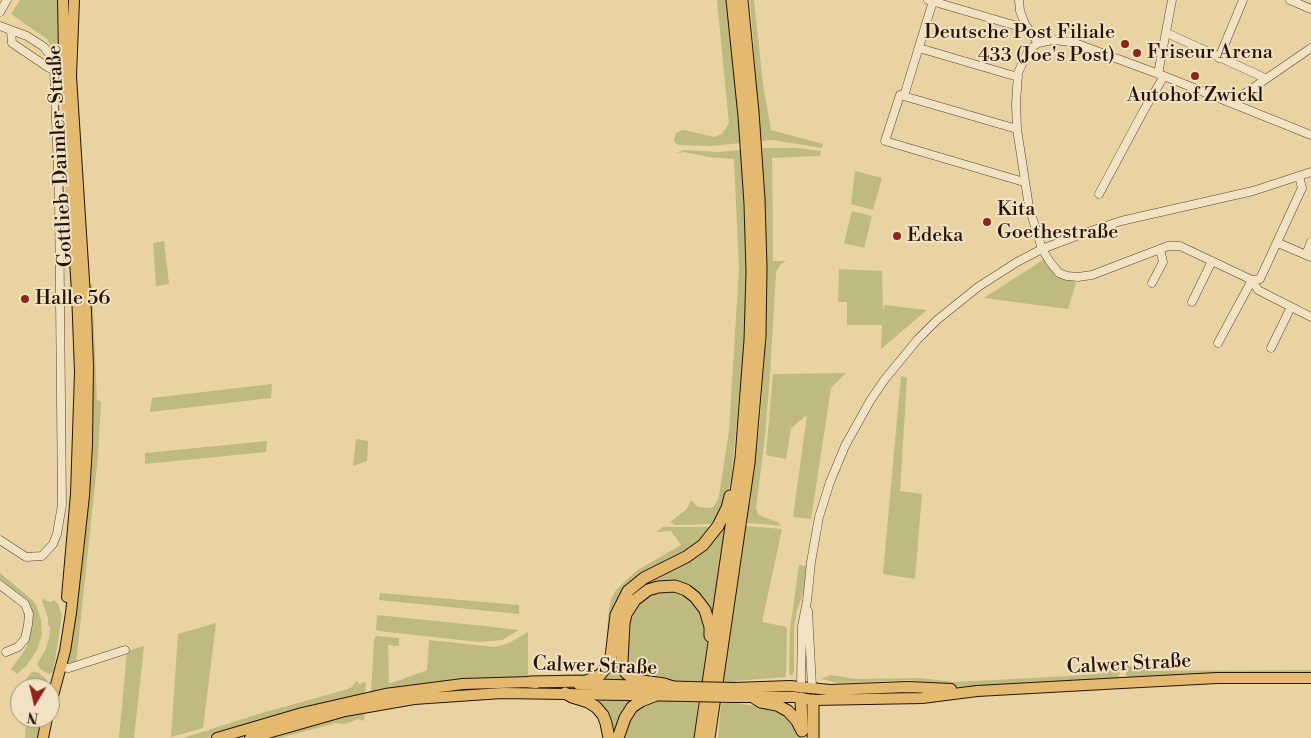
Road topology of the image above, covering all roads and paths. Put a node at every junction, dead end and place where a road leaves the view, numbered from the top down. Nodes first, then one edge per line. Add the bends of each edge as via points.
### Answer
1 (7, 0) edge
2 (63, 0) edge
3 (74, 0) edge
4 (732, 0) edge
5 (742, 0) edge
6 (929, 0) edge
7 (1019, 0) edge
8 (1172, 0) edge
9 (1243, 0) edge
10 (1290, 0) edge
11 (1311, 9) edge
12 (0, 12) edge
13 (1025, 24) junction
14 (0, 26) edge
15 (11, 30) junction
16 (1167, 33) junction
17 (1038, 43) junction
18 (919, 48) junction
19 (1311, 48) edge
20 (1219, 58) junction
21 (49, 68) dead end
22 (1161, 75) junction
23 (1018, 77) junction
24 (1265, 78) junction
25 (902, 95) junction
26 (1231, 103) junction
27 (1017, 129) junction
28 (1311, 135) edge
29 (1311, 172) edge
30 (1299, 176) junction
31 (1024, 182) junction
32 (1099, 194) dead end
33 (1311, 242) edge
34 (1278, 243) junction
35 (1042, 249) junction
36 (1160, 249) junction
37 (1308, 256) edge
38 (1212, 261) junction
39 (1252, 280) junction
40 (1152, 283) dead end
41 (1192, 302) dead end
42 (1291, 307) junction
43 (1311, 317) edge
44 (1218, 343) dead end
45 (1271, 348) dead end
46 (740, 463) junction
47 (0, 540) edge
48 (0, 585) edge
49 (807, 601) junction
50 (125, 650) dead end
51 (6, 652) dead end
52 (711, 661) junction
53 (60, 667) junction
54 (719, 672) junction
55 (57, 678) edge
56 (1311, 678) edge
57 (530, 682) junction
58 (673, 687) junction
59 (812, 687) junction
60 (689, 691) junction
61 (977, 691) junction
62 (565, 693) junction
63 (734, 693) junction
64 (805, 695) junction
65 (654, 696) junction
66 (753, 698) junction
67 (802, 734) edge
68 (699, 735) edge
69 (216, 738) edge
70 (250, 738) edge
71 (609, 738) edge
72 (618, 738) edge
73 (709, 738) edge
74 (715, 738) edge
75 (813, 738) edge

1 - 12 street
2 - 53 main road, Gottlieb-Daimler-Straße via 65,109 77,291 80,400 76,494
3 - 53 main road, Gottlieb-Daimler-Straße via 71,76 86,305 88,403 79,548
4 - 46 highway via 746,145 752,253 749,365
5 - 54 highway via 760,209 760,326 749,463
6 - 13 street via 1017,26
6 - 18 street
7 - 13 street
8 - 16 street
9 - 20 street
10 - 11 street
13 - 17 street
14 - 15 street
15 - 21 street via 12,43
15 - 47 street via 35,40 50,55 54,68 59,196 62,505 57,534 42,556 26,557
16 - 20 street
16 - 22 street
17 - 22 street via 1053,40 1072,42
17 - 23 street via 1023,59
18 - 23 street
18 - 25 street
19 - 24 street
20 - 24 street
22 - 26 street
22 - 32 street
23 - 27 street
24 - 26 street
25 - 27 street
25 - 31 street via 885,141
26 - 28 street
27 - 31 street
29 - 30 street
30 - 34 street via 1302,188
30 - 35 street via 1253,191 1121,221
31 - 35 street
33 - 37 street
34 - 37 street
34 - 39 street via 1260,279
35 - 36 street via 1059,273 1078,277 1092,275
35 - 49 street via 978,287 937,320 901,359 870,401 830,482 817,526
36 - 38 street via 1180,246
36 - 40 street via 1164,262
38 - 39 street
38 - 41 street
39 - 42 street via 1258,290
39 - 44 street
42 - 43 street
42 - 45 street
46 - 52 highway
46 - 57 highway via 727,508 712,534 686,557 644,578 628,591 616,615 609,664 600,675 586,681
48 - 51 street via 25,604 29,614 25,639 18,647
49 - 59 street
49 - 64 street via 802,626
50 - 53 street via 69,668
52 - 58 highway via 708,619 695,597 675,586 641,594 630,607 624,623 623,667 636,680
52 - 68 highway
53 - 55 main road, Gottlieb-Daimler-Straße
54 - 73 highway
54 - 74 highway via 721,681
56 - 61 main road, Calwer Straße via 1217,678
57 - 58 main road, Calwer Straße
57 - 69 main road, Calwer Straße via 463,684 385,694 302,713
58 - 60 main road, Calwer Straße
59 - 61 main road, Calwer Straße via 830,690 921,687
59 - 64 main road
60 - 63 main road, Calwer Straße, bridge
60 - 65 main road, Calwer Straße
61 - 64 main road, Calwer Straße via 922,698
62 - 65 main road, Calwer Straße
62 - 70 main road, Calwer Straße via 464,694 395,701
62 - 71 highway via 596,707 606,723
63 - 64 main road, Calwer Straße via 761,686
63 - 66 main road, Calwer Straße
64 - 66 main road, Calwer Straße
64 - 67 highway
64 - 75 highway
65 - 72 highway via 632,707
66 - 67 highway via 788,711

